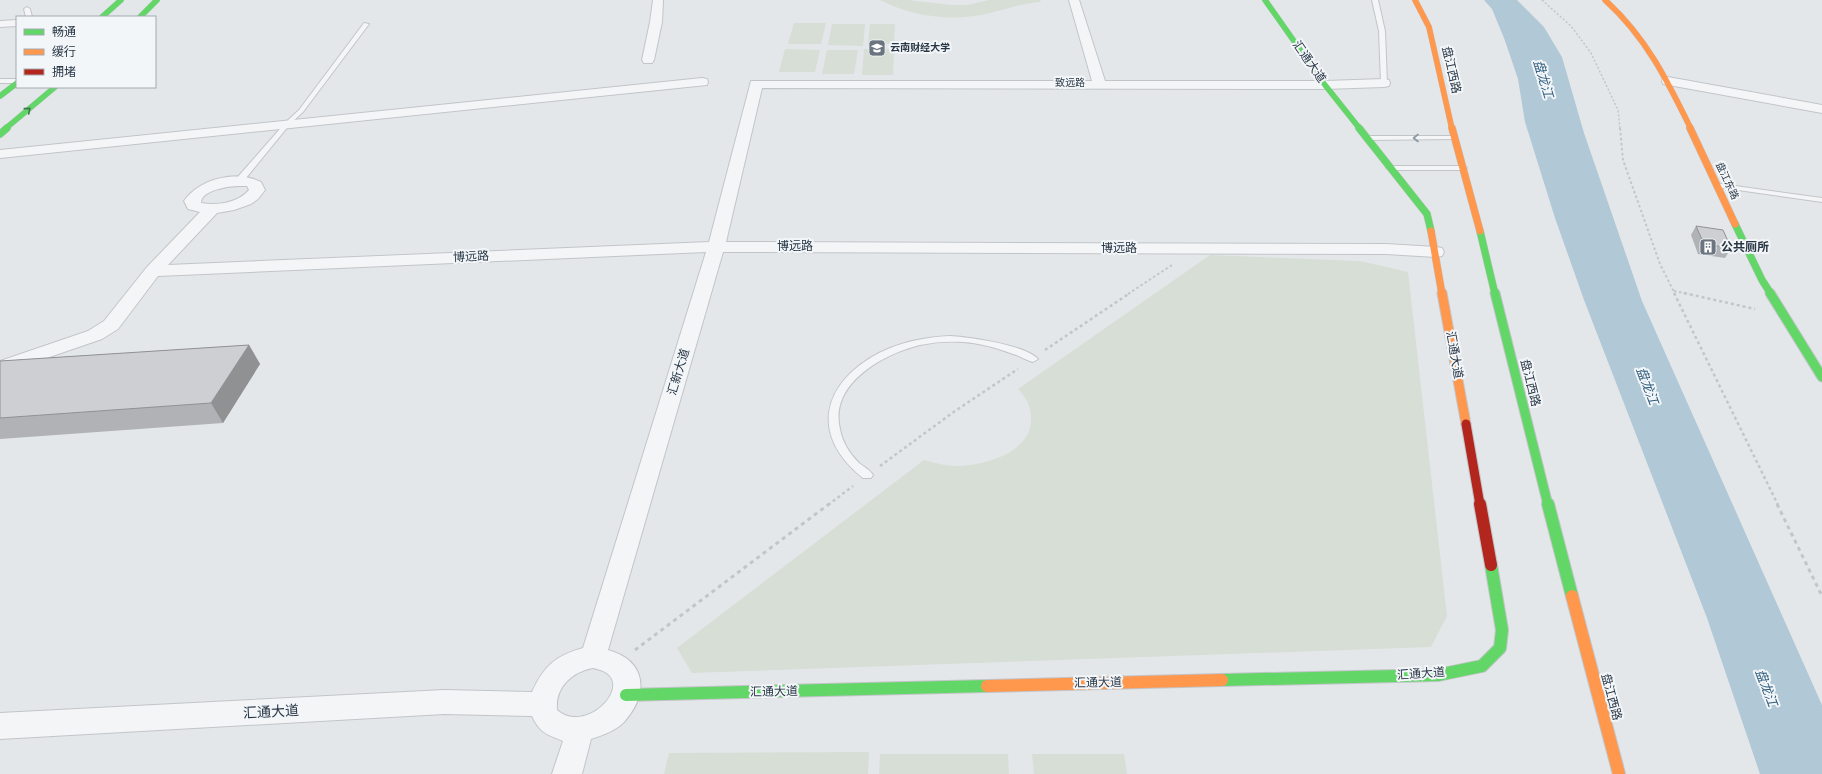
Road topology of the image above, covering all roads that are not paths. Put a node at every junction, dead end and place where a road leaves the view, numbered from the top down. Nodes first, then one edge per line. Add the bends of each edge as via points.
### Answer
1 (120, 0) edge
2 (157, 0) edge
3 (658, 0) edge
4 (1074, 0) edge
5 (1265, 0) edge
6 (1375, 0) edge
7 (1415, 0) edge
8 (1605, 0) edge
9 (26, 10) dead end
10 (29, 16) edge
11 (103, 16) edge
12 (141, 16) edge
13 (16, 23) edge
14 (0, 24) edge
15 (366, 24) dead end
16 (648, 60) dead end
17 (0, 81) edge
18 (1668, 81) junction
19 (16, 82) edge
20 (702, 82) dead end
21 (16, 83) edge
22 (1099, 83) junction
23 (1384, 83) joint
24 (756, 84) joint
25 (1325, 85) junction
26 (54, 88) edge
27 (0, 96) edge
28 (1822, 110) edge
29 (288, 124) junction
30 (0, 134) edge
31 (1367, 138) junction
32 (1455, 138) junction
33 (0, 154) edge
34 (1390, 168) junction
35 (1463, 168) junction
36 (239, 181) junction
37 (1717, 185) junction
38 (1822, 200) edge
39 (212, 209) junction
40 (716, 247) junction
41 (1436, 252) junction
42 (153, 271) junction
43 (1033, 359) road end
44 (0, 368) edge
45 (1822, 377) edge
46 (867, 475) road end
47 (605, 661) junction
48 (626, 695) junction
49 (541, 704) junction
50 (0, 726) edge
51 (580, 730) junction
52 (567, 774) edge
53 (1619, 774) edge

1 - 11 street
2 - 12 street
3 - 16 street
4 - 22 street
5 - 25 street, 汇通大道
6 - 23 lane via 1382,31
7 - 32 street, 盘江西路 via 1429,26
8 - 18 street, 盘江东路 via 1648,46
9 - 10 lane
13 - 14 street
15 - 29 lane via 302,111
17 - 19 lane
18 - 28 street
18 - 37 street, 盘江东路
20 - 29 street
21 - 27 street
22 - 24 street, 致远路
22 - 25 street, 致远路
23 - 25 street, 致远路
24 - 40 street, 汇新大道
25 - 31 street, 汇通大道
30 -> 26 street
29 - 33 street
29 - 36 lane
32 -> 31 lane
31 - 34 street, 汇通大道
32 - 35 street, 盘江西路
34 - 35 lane
34 - 41 street, 汇通大道 via 1427,214
35 - 53 street, 盘江西路
36 - 39 street via 250,182 256,186 255,194 236,204
36 - 39 street via 206,189 192,201 194,206
37 - 38 lane
37 - 45 street, 盘江东路 via 1762,280
39 - 42 street
40 - 41 street, 博远路 via 1380,249
40 - 42 street, 博远路
40 - 47 street, 汇新大道
41 - 48 street, 汇通大道 via 1502,630 1500,648 1482,666 1438,675
42 - 44 street via 116,320 95,336
43 - 46 lane via 999,345 960,339 916,343 886,352 871,360 858,370 839,394 833,422 843,450
47 - 48 street via 625,672 628,683
47 - 49 street via 578,660 563,668 551,678
48 - 51 street via 620,708 609,718 595,726
49 - 50 street, 汇通大道 via 444,702
49 - 51 street via 545,716 553,724 565,729
51 - 52 street

